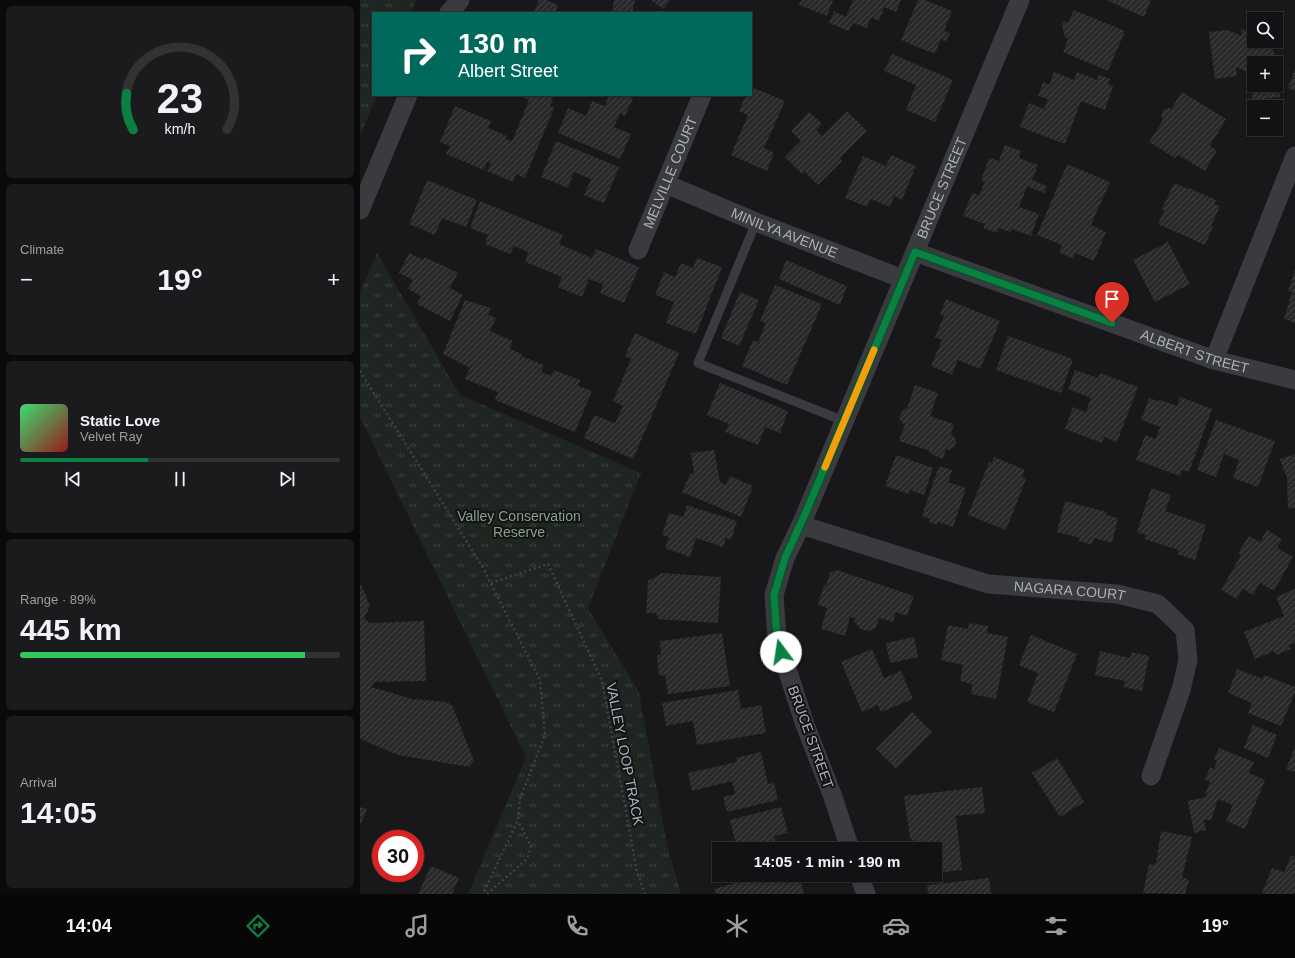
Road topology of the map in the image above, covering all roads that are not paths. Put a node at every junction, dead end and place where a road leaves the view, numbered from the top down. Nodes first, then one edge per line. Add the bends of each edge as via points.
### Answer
1 (460, 0) edge
2 (1020, 0) edge
3 (450, 12) edge
4 (408, 96) edge
5 (702, 96) edge
6 (1295, 156) edge
7 (666, 184) junction
8 (360, 210) edge
9 (756, 222) junction
10 (638, 250) dead end
11 (915, 252) junction
12 (904, 279) junction
13 (1214, 360) junction
14 (1295, 380) edge
15 (844, 421) junction
16 (800, 525) junction
17 (1151, 776) dead end
18 (848, 842) edge
19 (862, 882) edge
20 (866, 894) edge

1 - 3 street
2 - 11 street, BRUCE STREET
4 - 8 street
5 - 7 street, MELVILLE COURT
6 - 13 street
7 - 9 street, MINILYA AVENUE
7 - 10 street, MELVILLE COURT
9 - 12 street, MINILYA AVENUE
9 - 15 lane via 698,363
11 - 12 street, BRUCE STREET
11 - 13 street, ALBERT STREET
12 - 15 street, BRUCE STREET
13 - 14 street, ALBERT STREET
15 - 16 street, BRUCE STREET
16 - 17 street, NAGARA COURT via 988,584 1117,594 1158,604 1186,630 1188,660 1181,690
16 - 18 street, BRUCE STREET via 785,558 774,595 777,638
19 - 20 street

